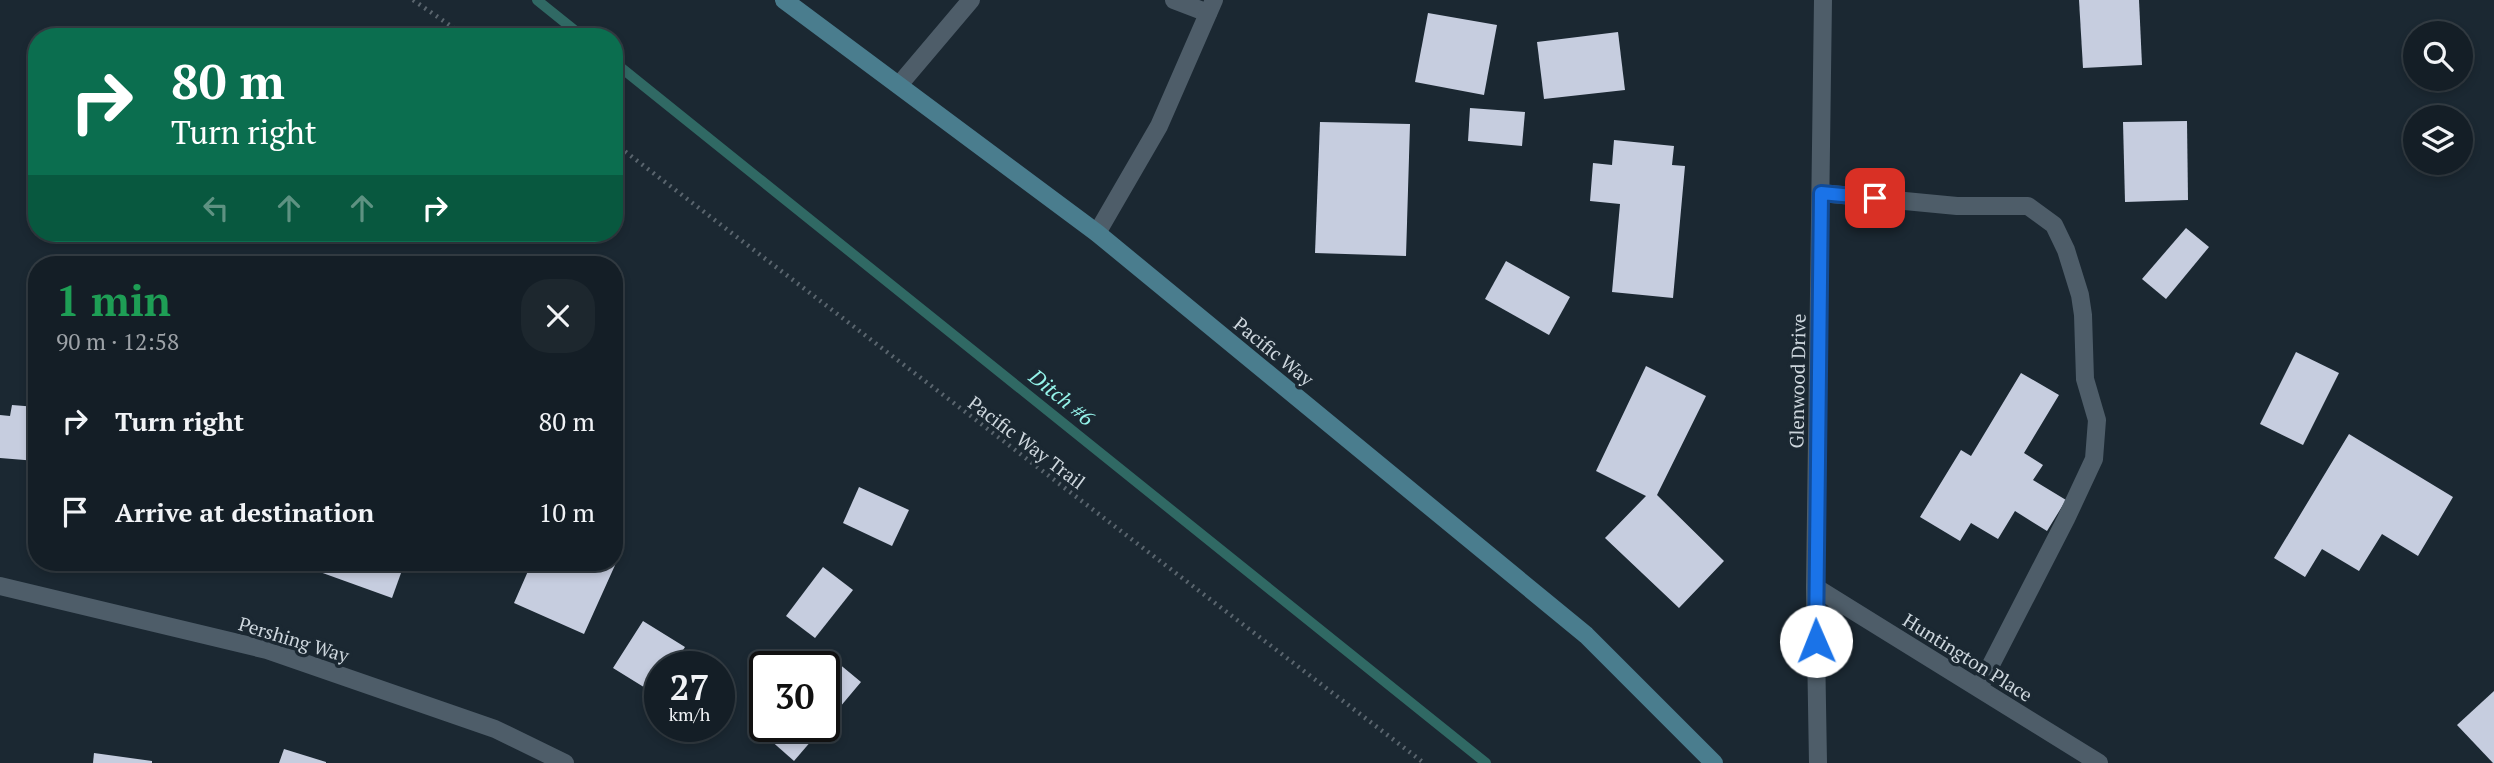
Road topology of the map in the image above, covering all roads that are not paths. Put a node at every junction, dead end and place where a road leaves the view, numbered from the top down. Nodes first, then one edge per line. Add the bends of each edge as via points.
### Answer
1 (784, 0) edge
2 (971, 0) edge
3 (1174, 0) edge
4 (1823, 0) edge
5 (1211, 7) edge
6 (899, 85) junction
7 (1821, 193) junction
8 (1097, 233) junction
9 (0, 586) edge
10 (1815, 587) junction
11 (1979, 688) junction
12 (565, 763) edge
13 (1714, 763) edge
14 (1818, 763) edge
15 (2099, 763) edge

1 - 6 main road, Pacific Way
2 - 6 street
3 - 5 street
4 - 7 street, Glenwood Drive
5 - 8 street via 1159,126
6 - 8 main road, Pacific Way
7 - 10 street, Glenwood Drive
7 - 11 street via 1957,206 2028,206 2054,225 2066,250 2083,315 2085,379 2097,420 2094,459
8 - 13 main road, Pacific Way via 1586,635
9 - 12 street, Pershing Way via 267,650 495,729
10 - 11 street, Huntington Place
10 - 14 street, Glenwood Drive
11 - 15 street, Huntington Place

